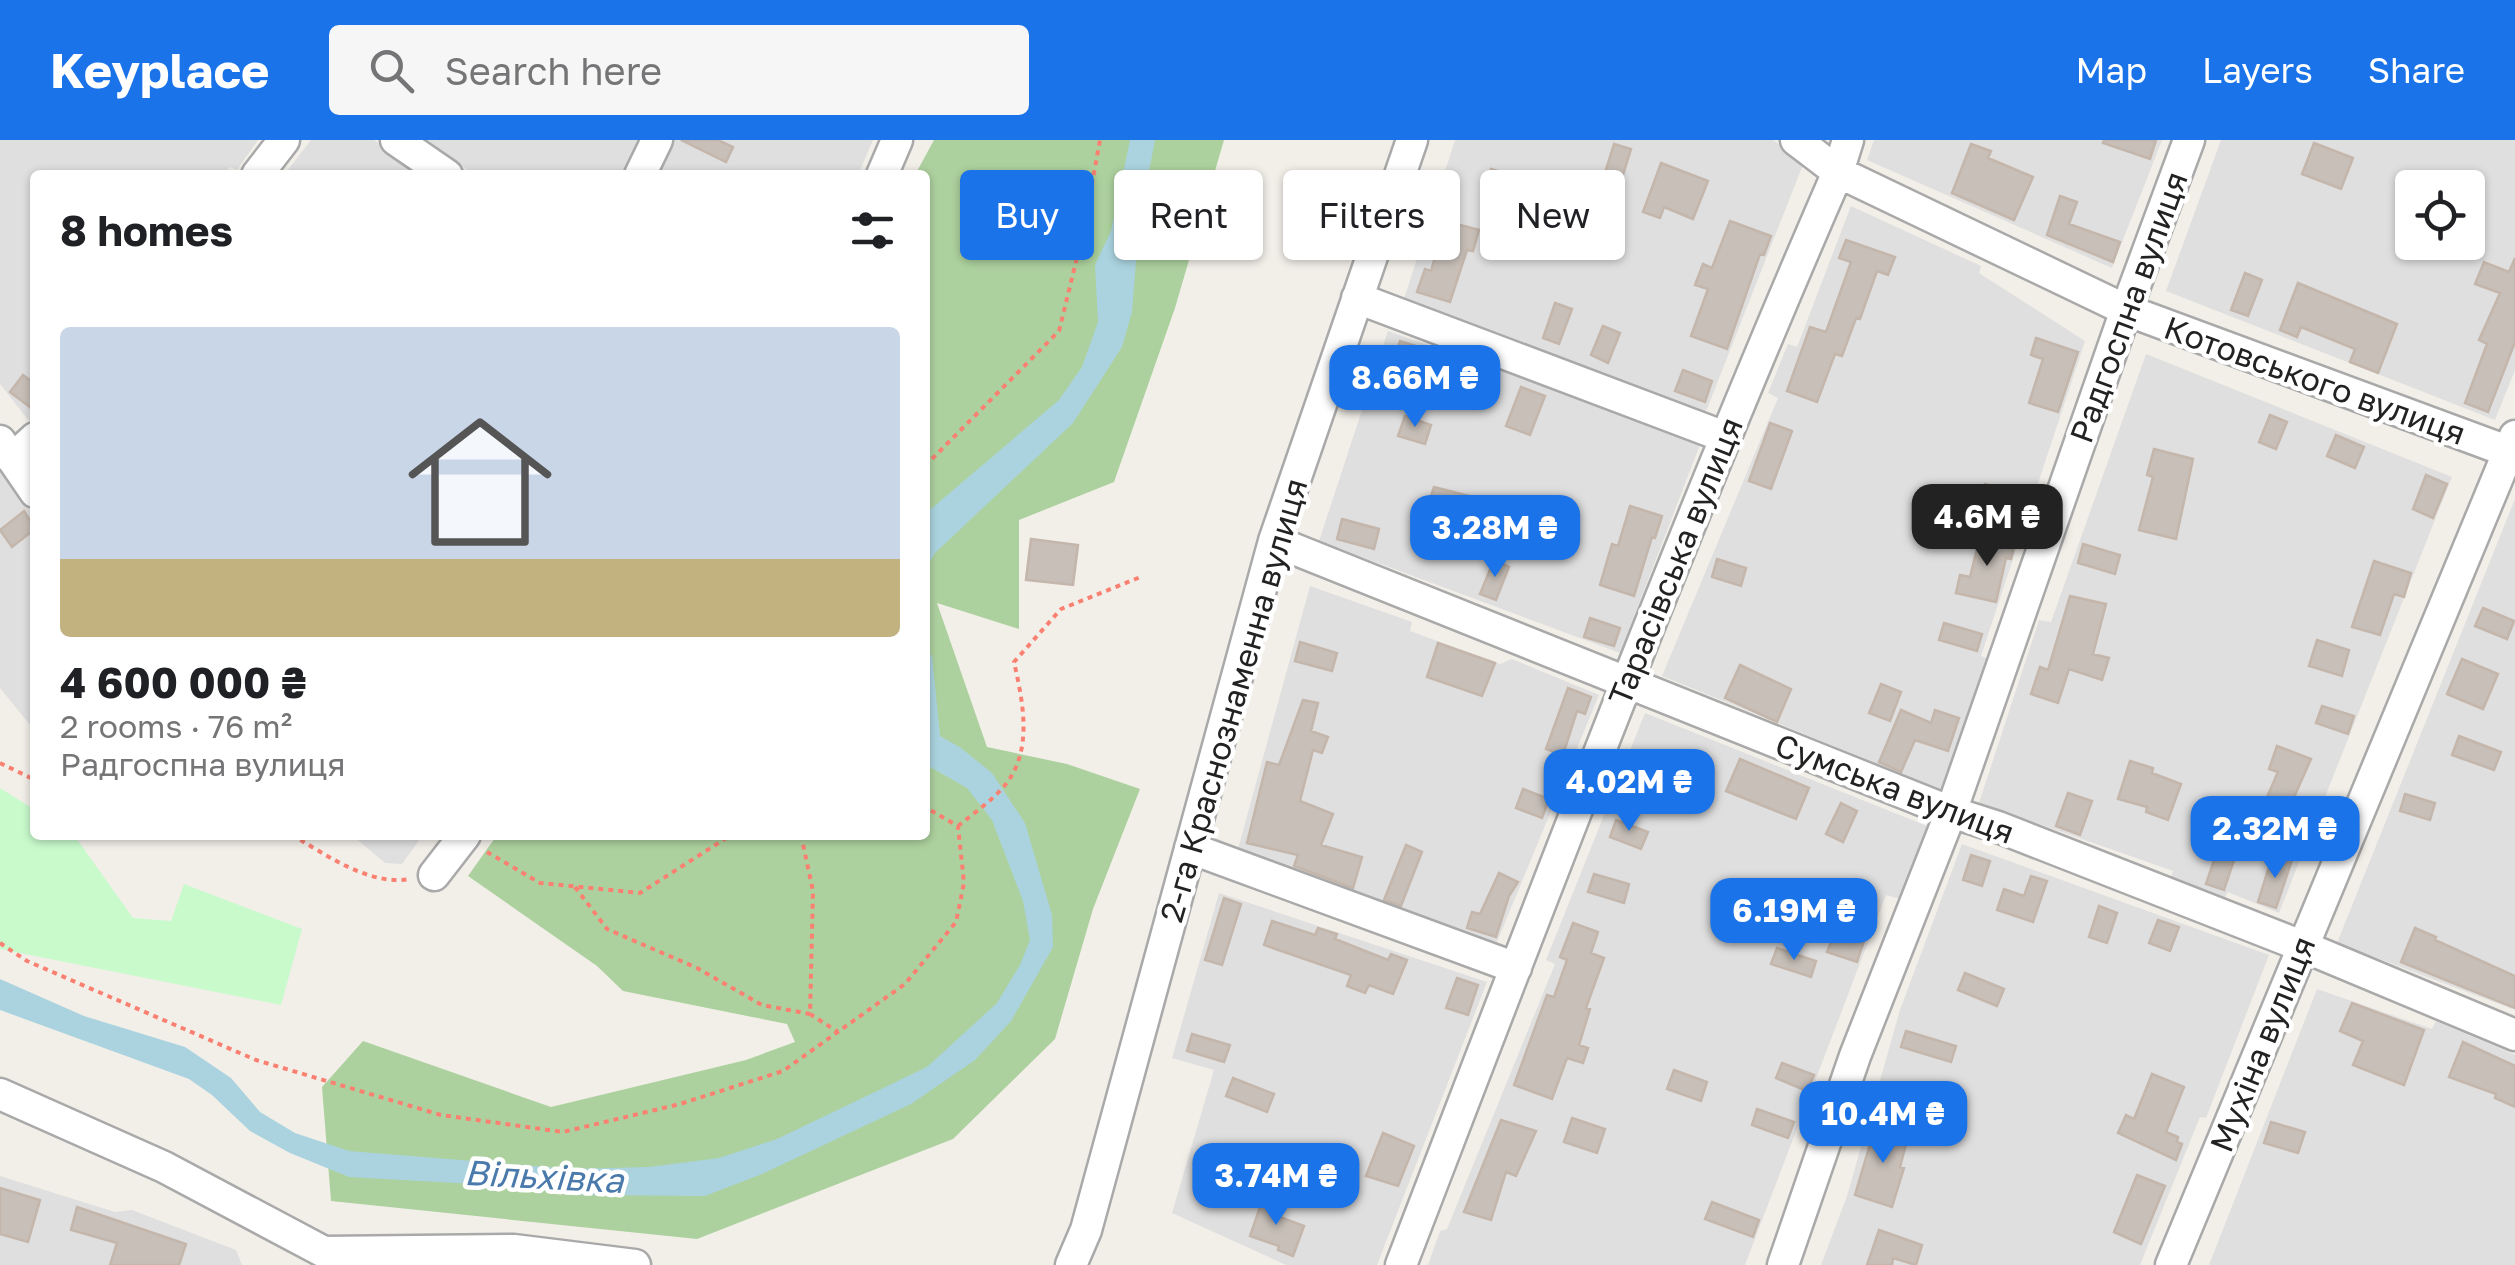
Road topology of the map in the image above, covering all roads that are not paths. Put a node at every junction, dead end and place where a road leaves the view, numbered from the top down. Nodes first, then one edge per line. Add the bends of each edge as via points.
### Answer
1 (284, 140) edge
2 (396, 140) edge
3 (658, 140) edge
4 (897, 140) edge
5 (1412, 140) edge
6 (1796, 140) edge
7 (1848, 140) edge
8 (2189, 140) edge
9 (261, 170) edge
10 (440, 170) edge
11 (643, 170) edge
12 (884, 170) edge
13 (1838, 172) junction
14 (1357, 298) junction
15 (2126, 310) junction
16 (1724, 437) junction
17 (30, 440) edge
18 (2513, 447) edge
19 (6, 450) edge
20 (30, 485) edge
21 (1274, 541) junction
22 (1626, 682) junction
23 (1951, 812) junction
24 (1190, 848) junction
25 (2302, 946) junction
26 (1516, 968) junction
27 (2515, 1035) edge
28 (0, 1094) edge
29 (512, 1257) edge
30 (322, 1258) edge
31 (635, 1265) edge
32 (1071, 1265) edge
33 (1401, 1265) edge
34 (1783, 1265) edge
35 (2171, 1265) edge

1 - 9 street
2 - 10 street
3 - 11 street
4 - 12 street
5 - 14 street, 2-га Краснознаменна вулиця
6 - 13 street, Котовського вулиця
7 - 13 street, Тарасівська вулиця
8 - 15 street, Радгоспна вулиця
13 - 15 street, Котовського вулиця
13 - 16 street, Тарасівська вулиця
14 - 16 street
14 - 21 street, 2-га Краснознаменна вулиця
15 - 18 street, Котовського вулиця
15 - 23 street, Радгоспна вулиця
16 - 22 street, Тарасівська вулиця
17 - 19 street
18 - 25 street, Мухіна вулиця
19 - 20 street
21 - 22 street, Сумська вулиця
21 - 24 street, 2-га Краснознаменна вулиця
22 - 23 street, Сумська вулиця
22 - 26 street, Тарасівська вулиця
23 - 25 street, Сумська вулиця
23 - 34 street, Радгоспна вулиця via 1855,1056
24 - 26 street
24 - 32 street, 2-га Краснознаменна вулиця
25 - 27 street, Сумська вулиця
25 - 35 street, Мухіна вулиця
26 - 33 street, Тарасівська вулиця
28 - 30 street via 164,1167
29 - 30 street
29 - 31 street

